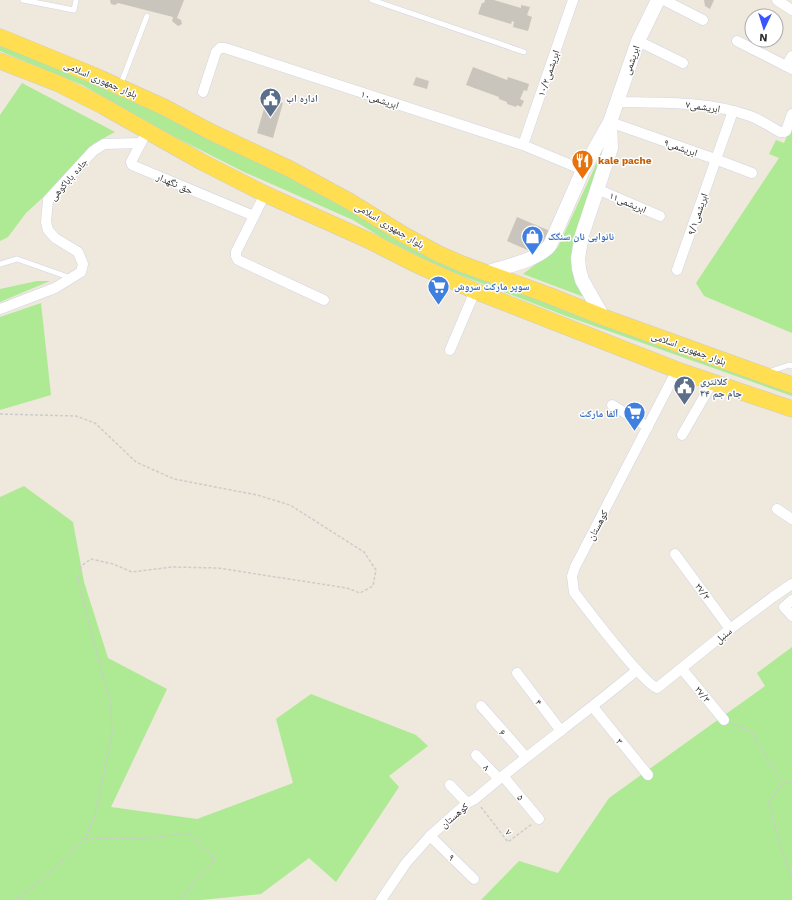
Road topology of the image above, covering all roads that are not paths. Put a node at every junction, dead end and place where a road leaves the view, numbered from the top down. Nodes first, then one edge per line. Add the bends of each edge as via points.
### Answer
1 (23, 0) edge
2 (76, 0) edge
3 (372, 0) edge
4 (573, 0) edge
5 (658, 0) edge
6 (664, 0) edge
7 (777, 0) edge
8 (792, 10) edge
9 (147, 16) dead end
10 (703, 20) dead end
11 (0, 37) edge
12 (638, 41) junction
13 (737, 41) dead end
14 (524, 52) dead end
15 (792, 56) edge
16 (0, 61) edge
17 (683, 63) dead end
18 (789, 67) edge
19 (120, 87) junction
20 (203, 92) dead end
21 (617, 102) junction
22 (733, 111) junction
23 (792, 114) edge
24 (610, 122) junction
25 (144, 137) junction
26 (523, 146) junction
27 (715, 159) junction
28 (582, 170) junction
29 (752, 173) dead end
30 (597, 189) junction
31 (265, 194) junction
32 (254, 216) junction
33 (660, 216) dead end
34 (0, 264) edge
35 (677, 270) dead end
36 (485, 272) junction
37 (72, 278) junction
38 (475, 290) junction
39 (324, 300) dead end
40 (0, 309) edge
41 (603, 318) junction
42 (450, 350) dead end
43 (792, 366) edge
44 (676, 370) junction
45 (761, 374) junction
46 (712, 383) junction
47 (792, 385) edge
48 (612, 405) dead end
49 (792, 409) edge
50 (648, 427) junction
51 (682, 435) dead end
52 (777, 509) dead end
53 (792, 519) edge
54 (675, 554) dead end
55 (792, 584) edge
56 (792, 600) edge
57 (792, 616) edge
58 (730, 629) junction
59 (682, 669) junction
60 (637, 670) junction
61 (517, 673) dead end
62 (657, 688) joint
63 (481, 706) dead end
64 (593, 707) junction
65 (724, 720) road end
66 (561, 731) junction
67 (476, 756) dead end
68 (526, 757) junction
69 (648, 775) dead end
70 (501, 777) junction
71 (450, 785) dead end
72 (471, 801) junction
73 (539, 819) road end
74 (430, 836) junction
75 (474, 879) dead end
76 (381, 900) edge

1 - 2 lane via 74,10
3 - 14 lane
4 - 26 street, ۱۰/۲ابریشمی
5 - 12 main road, ابریشمی
6 - 10 street
7 - 8 street
9 - 19 lane
11 - 19 main road, بلوار جمهوری اسلامی
12 - 17 street
12 - 21 main road, ابریشمی
13 - 18 street
15 - 18 street
16 - 25 main road, بلوار جمهوری اسلامی via 57,82 104,106
19 - 36 main road, بلوار جمهوری اسلامی via 290,169 437,253
20 - 26 street, ابریشمی۱۰ via 216,52 220,48 225,48
21 - 22 street, ابریشمی۷ via 689,103
21 - 24 main road, ابریشمی
22 - 23 street, ابریشمی۷ via 750,116 780,132 784,132
22 - 27 street, ۹/۱ابریشمی
24 - 27 street, ابریشمی۹
24 - 28 main road
24 - 30 main road via 611,148
25 - 31 main road, بلوار جمهوری اسلامی via 202,162
25 - 32 street, حق نگهدار via 131,162 132,165
25 - 37 street, جاده باباکوهی via 99,147 48,200 48,230 55,238 78,252 83,264 82,272
26 - 28 street, ابریشمی۱۰
27 - 29 street, ابریشمی۹
27 - 35 street, ۹/۱ابریشمی
28 - 36 main road via 548,248 525,260
30 - 33 street, ابریشمی۱۱
30 - 41 main road via 582,235 578,258 582,280
31 - 32 street
31 - 38 main road, بلوار جمهوری اسلامی
32 - 39 street via 236,252 238,260
34 - 37 lane via 17,260
36 - 41 main road, بلوار جمهوری اسلامی
37 - 40 street, جاده باباکوهی via 55,288
38 - 42 street
38 - 44 main road, بلوار جمهوری اسلامی
41 - 45 main road, بلوار جمهوری اسلامی
43 - 45 lane
44 - 46 main road, بلوار جمهوری اسلامی
44 - 50 street, کوهستان
45 - 47 main road, بلوار جمهوری اسلامی
46 - 49 main road, بلوار جمهوری اسلامی
46 - 51 street
48 - 50 street
50 - 60 street, کوهستان via 572,576 574,592
52 - 53 street
54 - 58 street, ۲۷/۲
55 - 58 street, سنبل
56 - 57 street via 784,607
58 - 59 street, سنبل
59 - 62 street, سنبل
59 - 65 street, ۲۷/۳
60 - 62 street, کوهستان
60 - 64 street, کوهستان
61 - 66 street, ۴
63 - 68 street, ۶
64 - 66 street, کوهستان
64 - 69 street, ۳
66 - 68 street, کوهستان
67 - 70 street, ۸
68 - 70 street, کوهستان
70 - 72 street, کوهستان
70 - 73 street, ۵
71 - 72 street
72 - 74 street, کوهستان
74 - 75 street, ۹
74 - 76 street, کوهستان via 406,863

